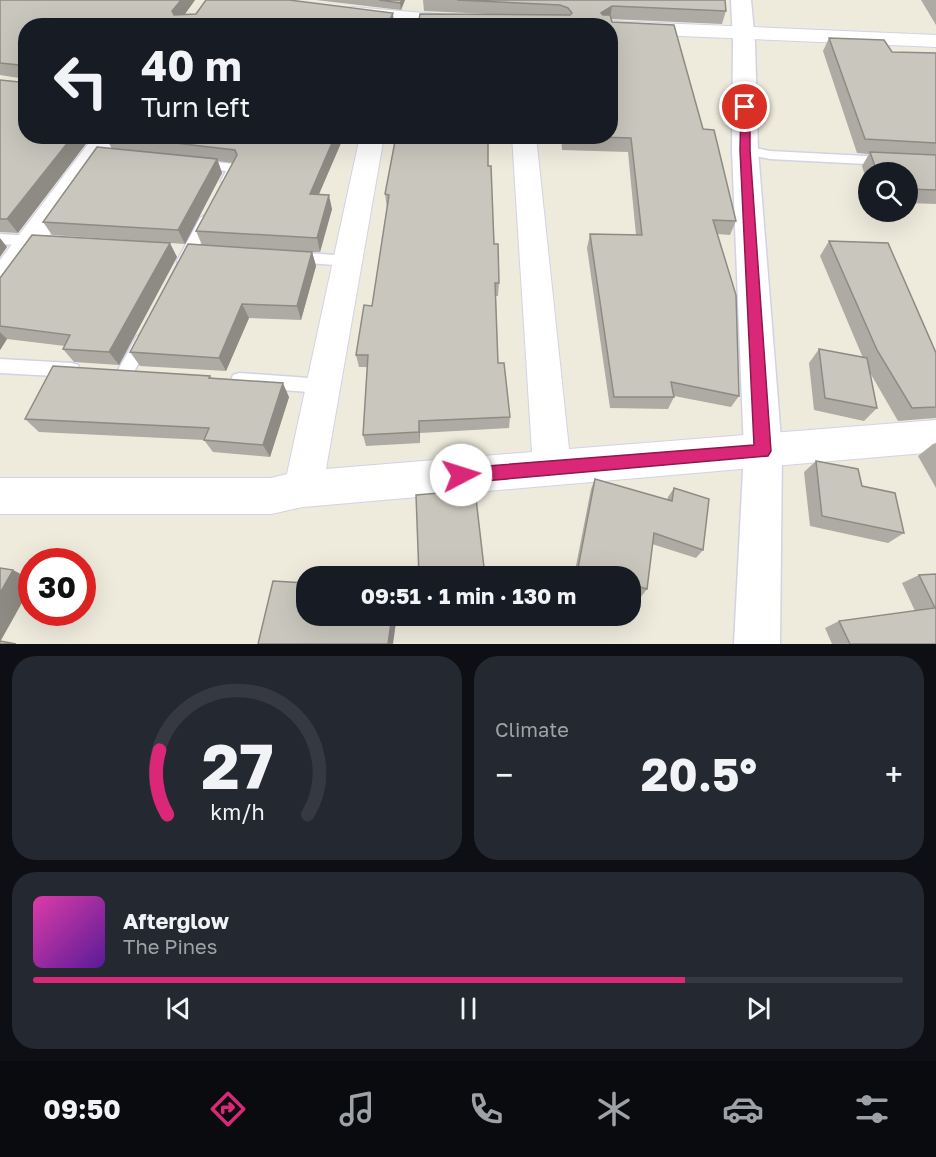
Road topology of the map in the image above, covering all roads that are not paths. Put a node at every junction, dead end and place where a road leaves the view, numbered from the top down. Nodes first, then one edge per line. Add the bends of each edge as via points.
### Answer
1 (741, 0) edge
2 (329, 10) edge
3 (396, 14) edge
4 (438, 18) edge
5 (618, 27) edge
6 (744, 33) junction
7 (936, 41) edge
8 (370, 144) edge
9 (525, 144) edge
10 (103, 148) edge
11 (745, 150) junction
12 (900, 162) edge
13 (188, 163) edge
14 (223, 189) edge
15 (212, 209) edge
16 (0, 239) edge
17 (36, 241) junction
18 (280, 256) edge
19 (348, 261) junction
20 (179, 272) edge
21 (0, 282) edge
22 (146, 333) edge
23 (0, 366) edge
24 (91, 371) edge
25 (148, 375) edge
26 (218, 379) edge
27 (323, 386) junction
28 (936, 436) edge
29 (763, 451) junction
30 (552, 468) junction
31 (303, 489) junction
32 (0, 496) edge
33 (757, 644) edge

1 - 6 street
2 - 3 street
3 - 4 street
5 - 6 street
6 - 7 street
6 - 11 street
8 - 19 street
9 - 30 street
10 - 17 street
11 - 12 lane via 770,155
11 - 29 street
13 - 14 lane via 234,168
15 - 20 lane
16 - 17 lane
17 - 21 street
18 - 19 lane
19 - 27 street
22 - 25 lane via 119,373
23 - 24 lane
26 - 27 lane
27 - 31 street
28 - 29 street
29 - 30 street
29 - 33 street
30 - 31 street
31 - 32 street via 271,496

